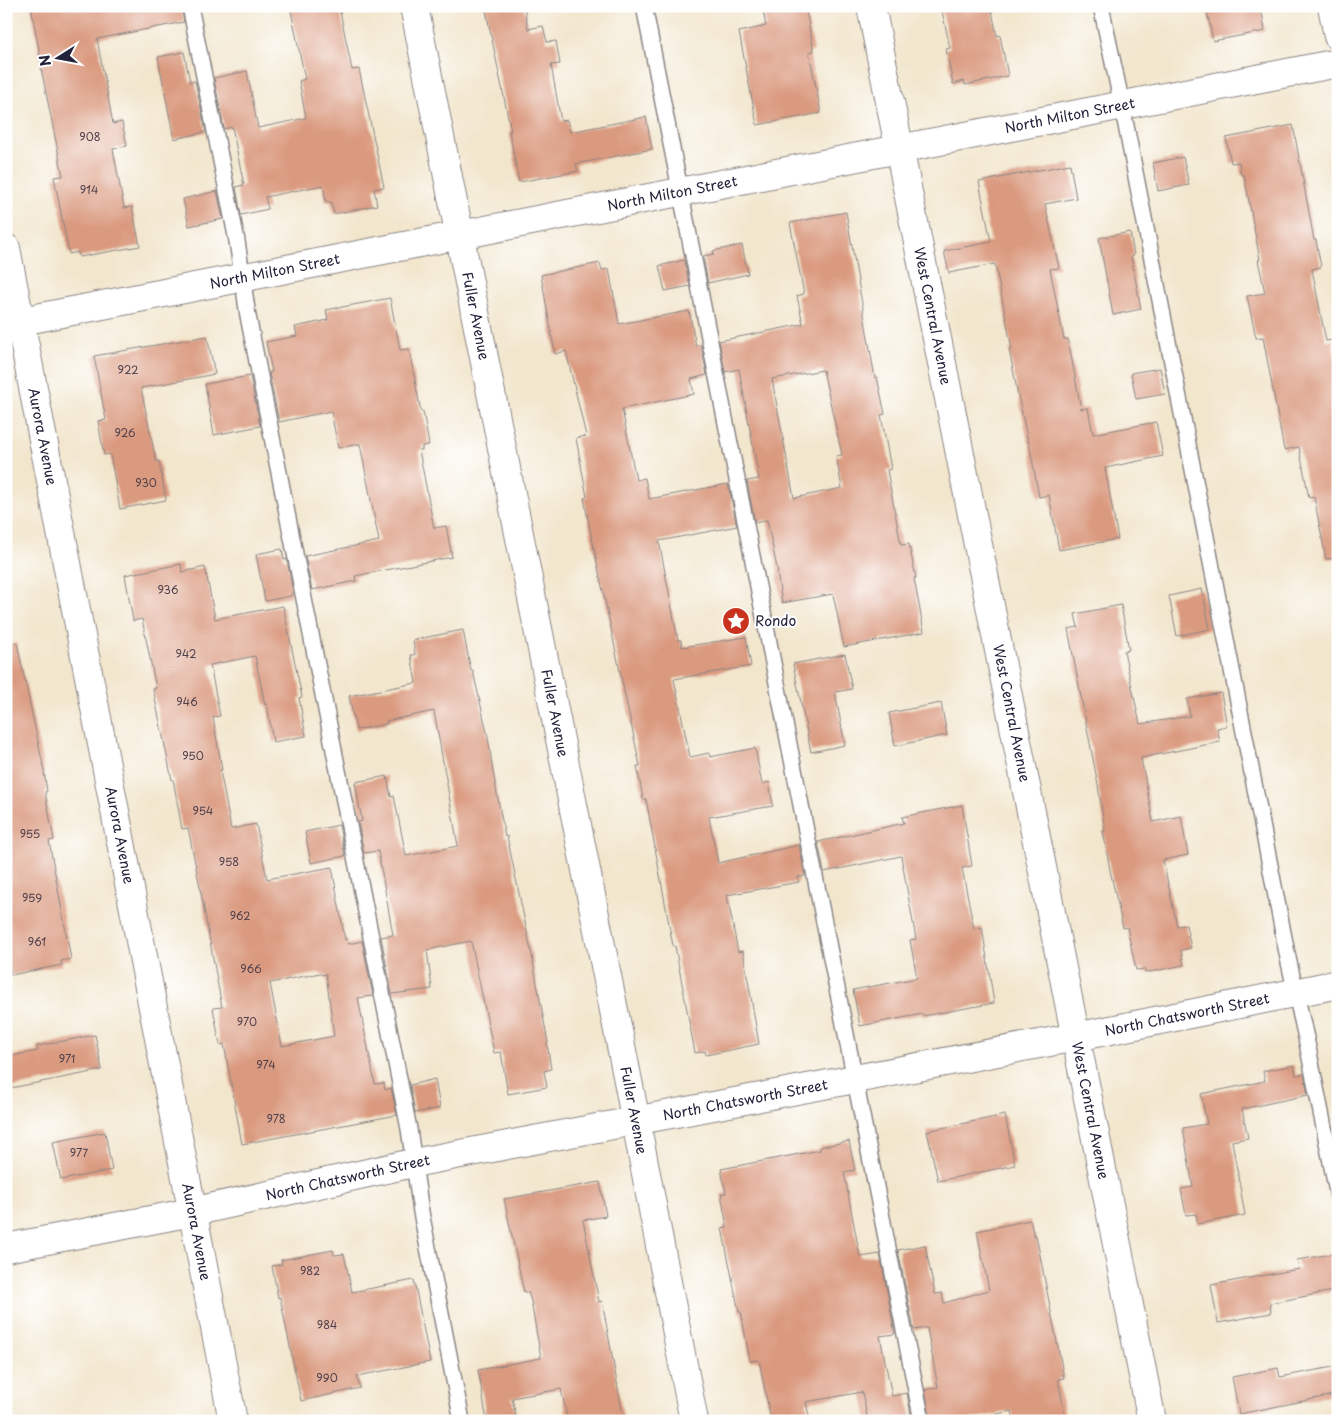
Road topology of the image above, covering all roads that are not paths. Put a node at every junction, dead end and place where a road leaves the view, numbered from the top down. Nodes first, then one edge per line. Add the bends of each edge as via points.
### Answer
1 (190, 6) edge
2 (414, 6) edge
3 (644, 6) edge
4 (871, 6) edge
5 (1102, 6) edge
6 (1332, 6) edge
7 (1338, 36) edge
8 (1338, 63) edge
9 (1122, 105) junction
10 (899, 149) junction
11 (681, 192) junction
12 (459, 236) junction
13 (6, 248) edge
14 (242, 277) junction
15 (13, 323) edge
16 (1338, 984) edge
17 (1296, 992) junction
18 (1076, 1037) junction
19 (854, 1079) junction
20 (636, 1121) junction
21 (413, 1163) junction
22 (1338, 1197) edge
23 (192, 1212) junction
24 (6, 1248) edge
25 (233, 1421) edge
26 (462, 1421) edge
27 (694, 1421) edge
28 (922, 1421) edge
29 (1152, 1421) edge

1 - 14 lane
2 - 12 street, Fuller Avenue
3 - 11 lane
4 - 10 street, West Central Avenue
5 - 9 lane
6 - 7 street
8 - 9 street, North Milton Street
9 - 10 street, North Milton Street
9 - 17 lane
10 - 11 street, North Milton Street
10 - 18 street, West Central Avenue
11 - 12 street, North Milton Street
11 - 19 lane
12 - 14 street, North Milton Street
12 - 20 street, Fuller Avenue
13 - 15 street, Aurora Avenue
14 - 15 street, North Milton Street
14 - 21 lane
15 - 23 street, Aurora Avenue
16 - 17 street, North Chatsworth Street
17 - 18 street, North Chatsworth Street
17 - 22 lane
18 - 19 street, North Chatsworth Street
18 - 29 street, West Central Avenue
19 - 20 street, North Chatsworth Street
19 - 28 lane
20 - 21 street, North Chatsworth Street
20 - 27 street, Fuller Avenue
21 - 23 street, North Chatsworth Street
21 - 26 lane
23 - 24 street, North Chatsworth Street
23 - 25 street, Aurora Avenue

